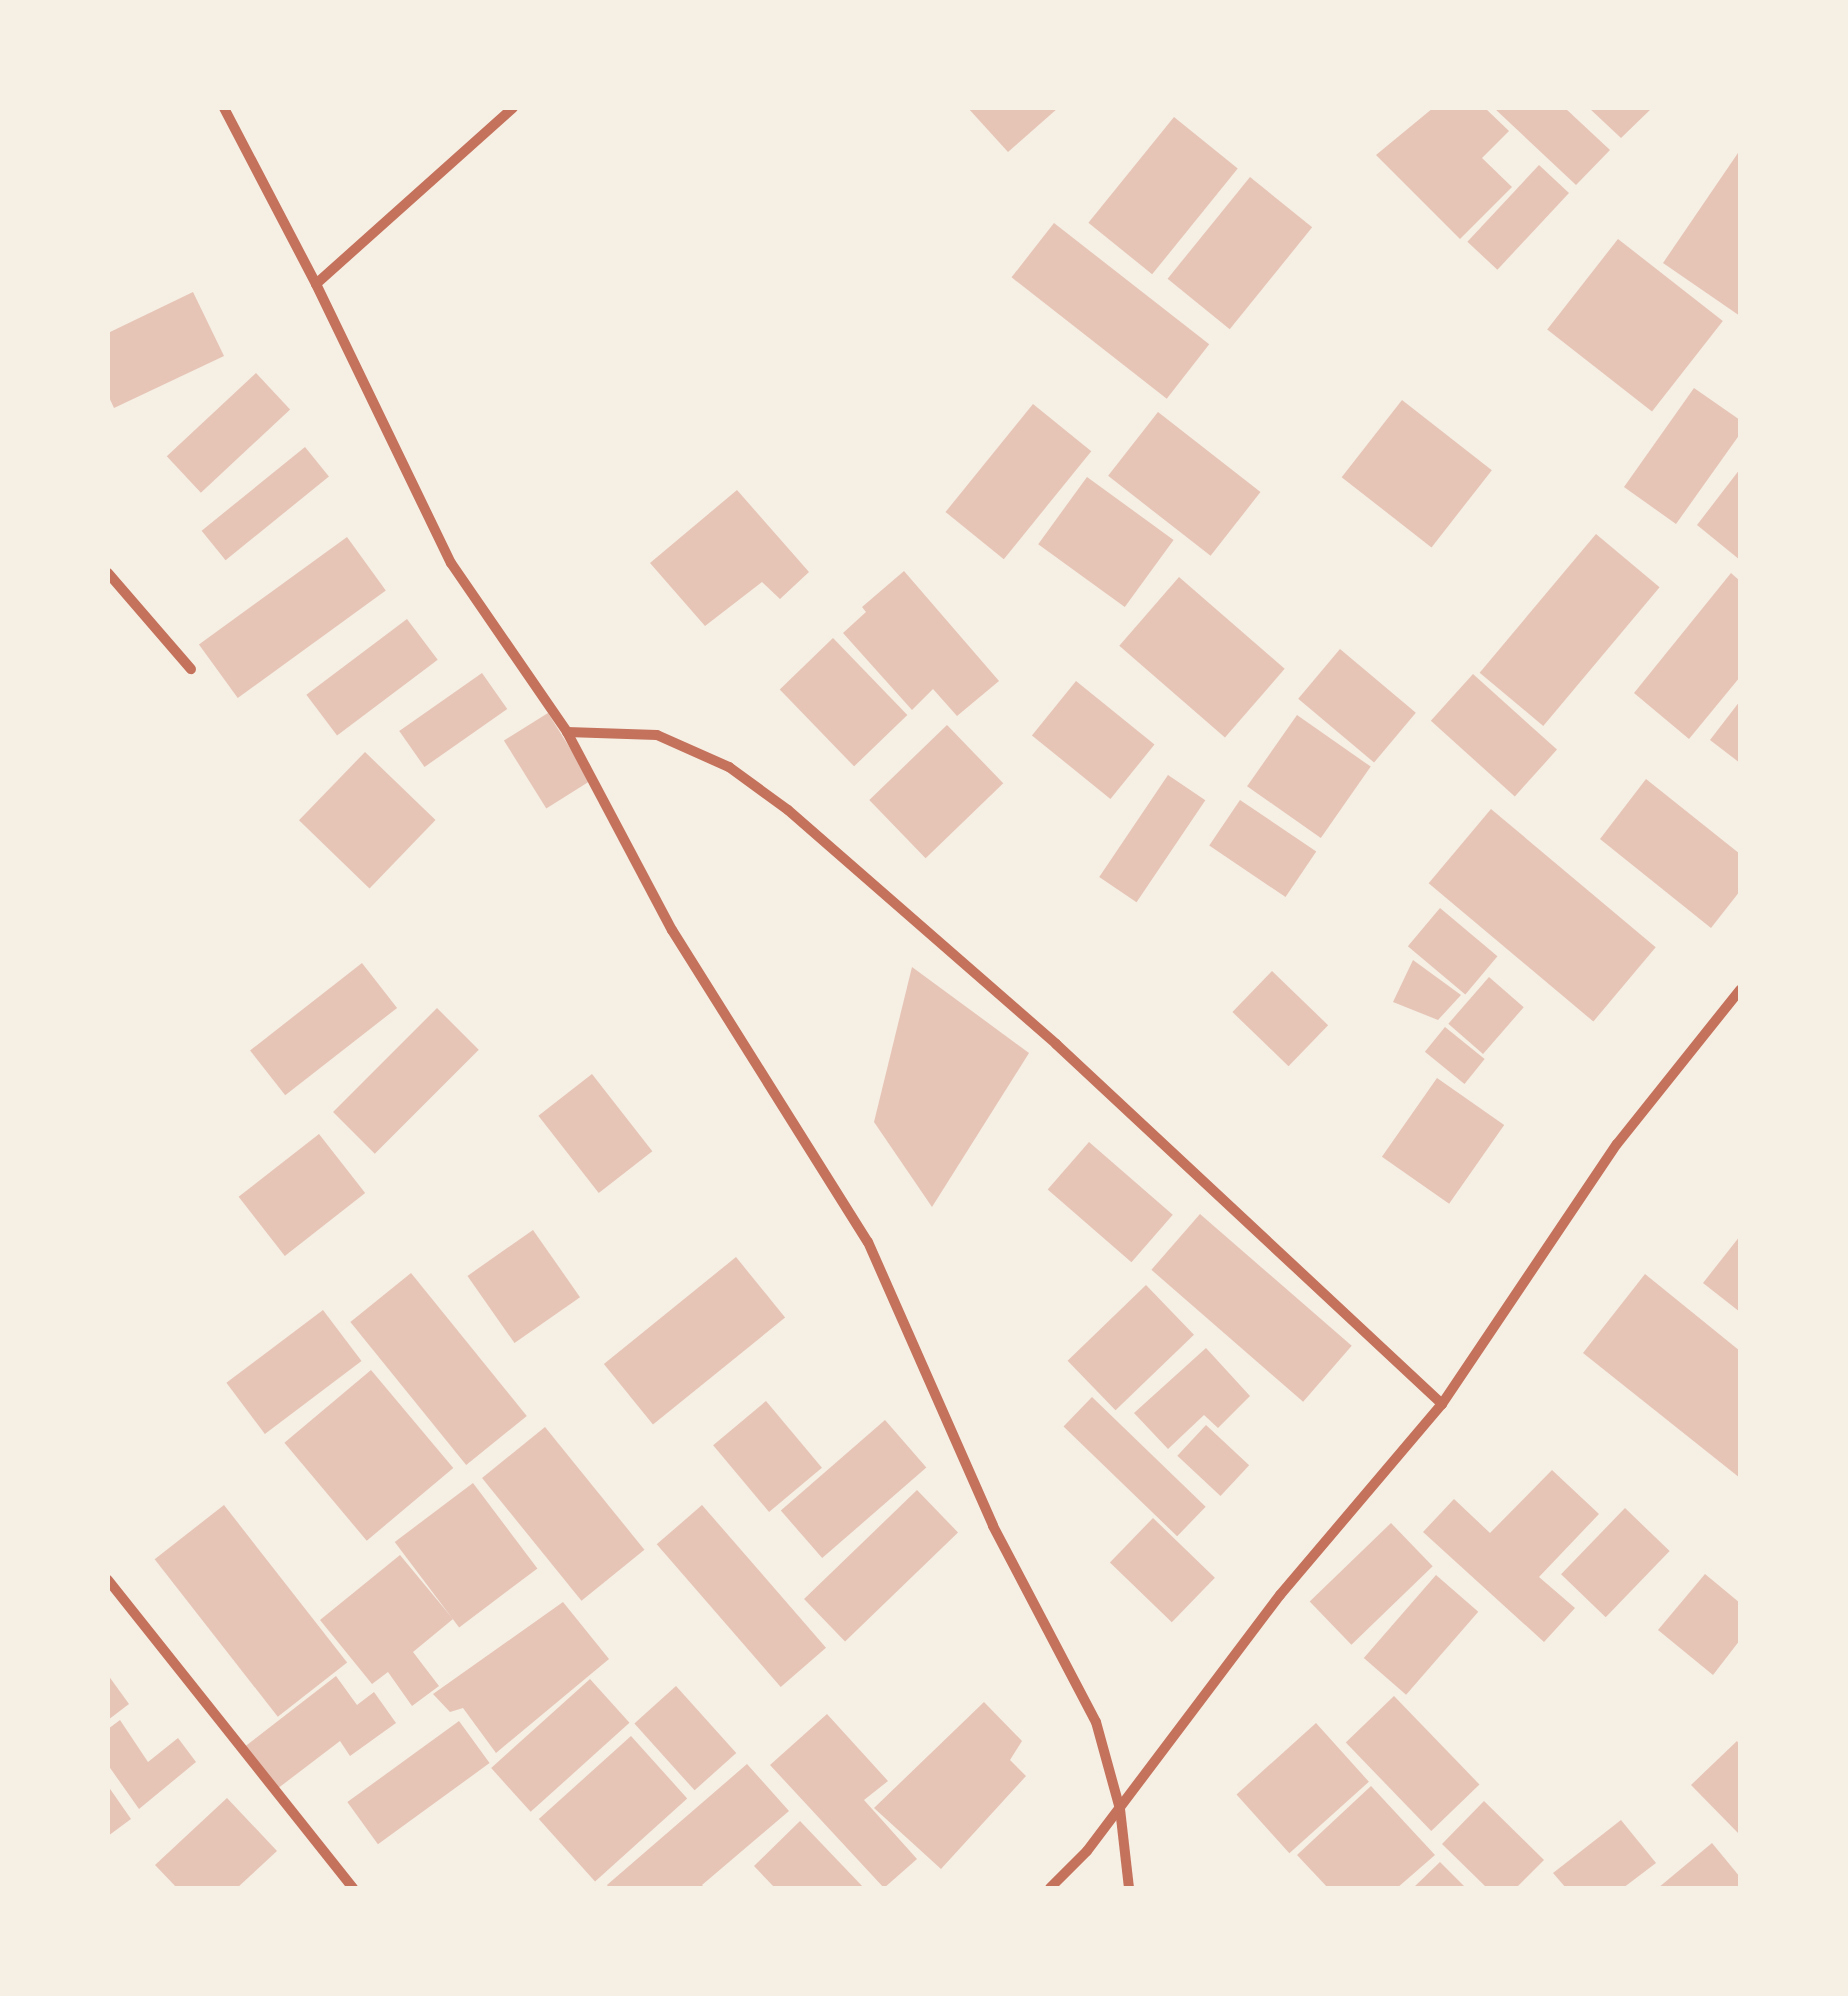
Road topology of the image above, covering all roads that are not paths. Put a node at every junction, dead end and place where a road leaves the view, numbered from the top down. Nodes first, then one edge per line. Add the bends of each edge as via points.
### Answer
1 (224, 108) edge
2 (513, 108) edge
3 (316, 284) junction
4 (108, 573) edge
5 (190, 669) dead end
6 (567, 732) junction
7 (1740, 990) edge
8 (1442, 1404) junction
9 (108, 1580) edge
10 (1120, 1808) junction
11 (352, 1888) edge
12 (1050, 1888) edge
13 (1129, 1888) edge

1 - 3 street
2 - 3 street
3 - 6 street via 451,563
4 - 5 street
6 - 8 street via 657,736 729,767 788,810 1056,1044
6 - 10 street via 672,930 868,1242 993,1526 1096,1722
7 - 8 street via 1617,1144
8 - 10 street via 1280,1595
9 - 11 street
10 - 12 street
10 - 13 street

